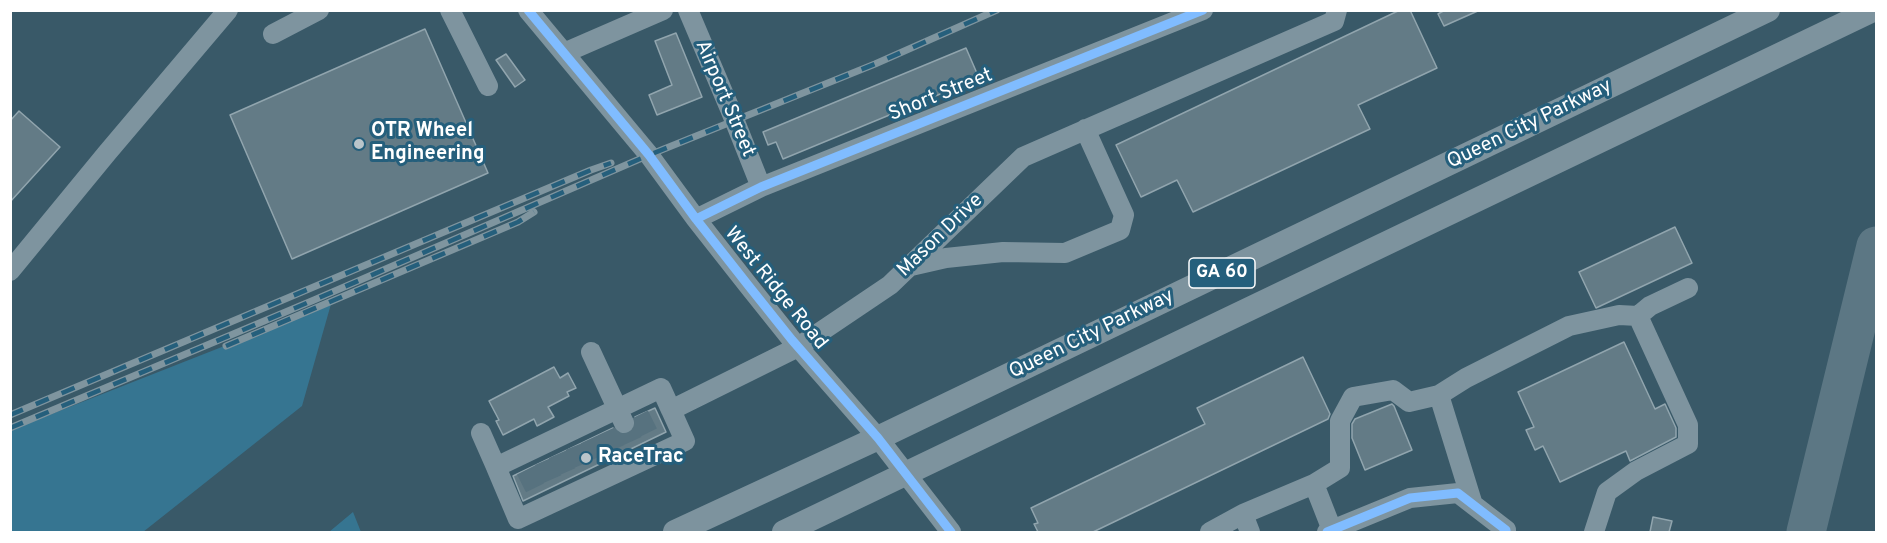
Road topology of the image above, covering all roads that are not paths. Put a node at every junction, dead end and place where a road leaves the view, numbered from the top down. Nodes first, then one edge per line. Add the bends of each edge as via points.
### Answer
1 (228, 10) edge
2 (319, 10) edge
3 (450, 10) edge
4 (528, 10) edge
5 (663, 10) edge
6 (688, 10) edge
7 (1203, 10) edge
8 (1337, 10) edge
9 (1768, 10) edge
10 (1873, 10) edge
11 (273, 34) dead end
12 (564, 53) junction
13 (488, 86) dead end
14 (1085, 129) junction
15 (761, 187) junction
16 (696, 219) junction
17 (909, 266) junction
18 (10, 271) edge
19 (1688, 288) dead end
20 (1638, 316) junction
21 (798, 347) junction
22 (591, 352) dead end
23 (1439, 395) junction
24 (671, 410) junction
25 (481, 433) dead end
26 (580, 435) junction
27 (878, 438) junction
28 (496, 467) junction
29 (906, 475) junction
30 (1314, 484) junction
31 (1473, 505) junction
32 (1243, 513) junction
33 (1329, 531) edge
34 (675, 532) edge
35 (784, 532) edge
36 (951, 532) edge
37 (1210, 532) edge
38 (1250, 532) edge
39 (1506, 532) edge
40 (1594, 532) edge

1 - 18 street
2 - 11 street
3 - 13 street
4 - 12 street, West Ridge Road
5 - 12 street
6 - 15 street, Airport Street
7 - 15 street, Short Street
8 - 14 street, Mason Drive via 1334,21
9 - 27 main road, Queen City Parkway / GA 60
10 - 29 main road, GA 60
12 - 16 street, West Ridge Road via 649,155
14 - 17 street, Mason Drive via 1023,157
14 - 17 street via 1124,215 1120,230 1065,253 1004,252
15 - 16 street, Short Street
16 - 21 street, West Ridge Road
17 - 21 street, Mason Drive via 890,285
19 - 20 street
20 - 23 street via 1619,315 1569,326
20 - 40 street via 1688,424 1688,444 1636,471 1607,492
21 - 24 street, Mason Drive
21 - 27 street, West Ridge Road
22 - 26 street
23 - 30 street via 1409,402 1393,390 1353,397 1340,421 1340,468
23 - 31 street
24 - 26 street via 661,388
24 - 28 street via 685,441 597,474 518,519
25 - 28 street
26 - 28 street
27 - 29 street, West Ridge Road
27 - 34 main road, Queen City Parkway / GA 60
29 - 35 main road, GA 60
29 - 36 street, West Ridge Road
30 - 32 street
30 - 33 street
31 - 33 street via 1458,493 1410,498
31 - 39 street
32 - 37 street
32 - 38 street

